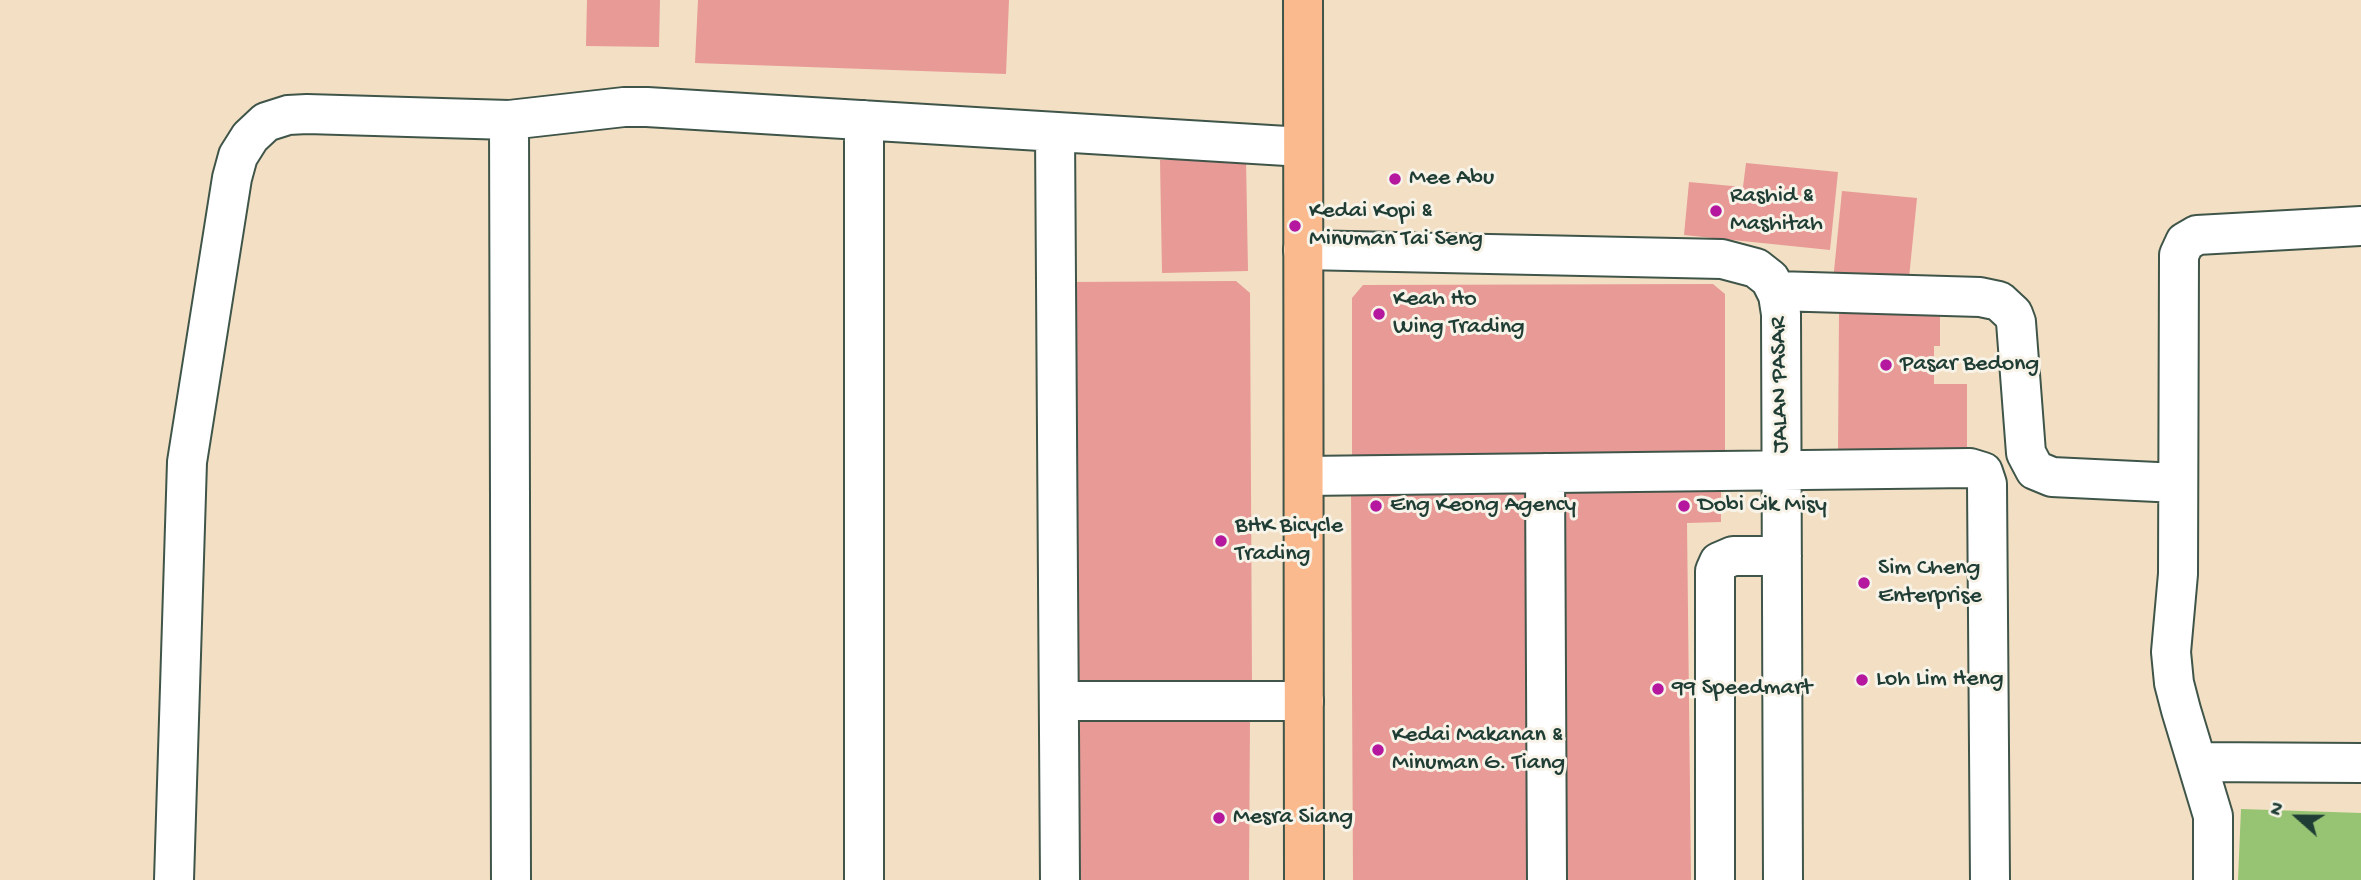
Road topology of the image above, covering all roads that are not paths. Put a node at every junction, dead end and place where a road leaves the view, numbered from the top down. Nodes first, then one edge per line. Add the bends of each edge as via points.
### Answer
1 (1303, 0) edge
2 (509, 120) junction
3 (864, 120) junction
4 (1055, 132) junction
5 (1303, 147) junction
6 (2361, 226) edge
7 (1303, 250) junction
8 (1776, 291) junction
9 (1782, 470) junction
10 (1545, 473) junction
11 (1304, 475) junction
12 (2178, 483) junction
13 (1783, 556) junction
14 (1059, 701) junction
15 (1304, 701) junction
16 (2197, 762) junction
17 (2361, 763) edge
18 (174, 880) edge
19 (511, 880) edge
20 (864, 880) edge
21 (1060, 880) edge
22 (1304, 880) edge
23 (1547, 880) edge
24 (1714, 880) edge
25 (1783, 880) edge
26 (1990, 880) edge
27 (2213, 880) edge

1 - 5 main road
2 - 3 street via 624,107
2 - 18 street via 288,114 266,122 238,156 187,462
2 - 19 street
3 - 4 street
3 - 20 street
4 - 5 street
4 - 14 street
5 - 7 main road
6 - 12 street via 2197,235 2185,242 2179,255
7 - 8 street, JALAN PASAR via 1722,259 1756,268
7 - 11 main road
8 - 9 street, JALAN PASAR via 1781,314
8 - 12 street via 1980,297 1999,302 2016,322 2026,453 2035,470 2052,477
9 - 10 street
9 - 13 street, JALAN PASAR
9 - 26 street via 1970,468 1983,472 1987,484
10 - 11 street
10 - 23 street
11 - 15 main road
12 - 16 street via 2178,574 2171,652 2174,683
13 - 24 street via 1733,556 1719,562 1716,571
13 - 25 street, JALAN PASAR
14 - 15 street
14 - 21 street
15 - 22 main road
16 - 17 street
16 - 27 street via 2213,816

